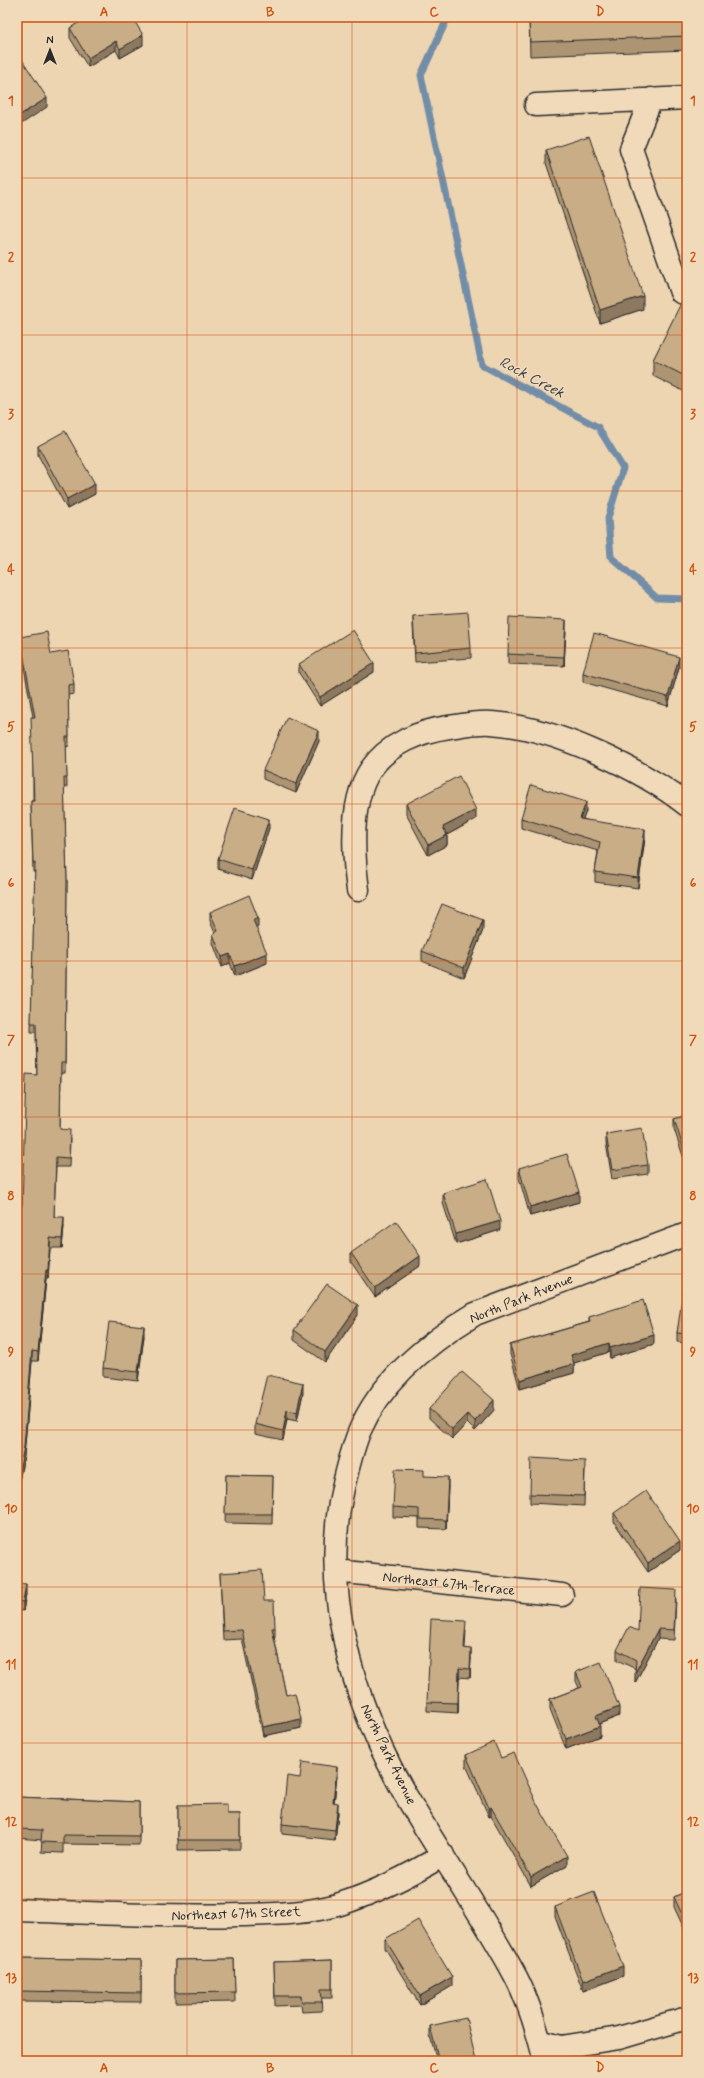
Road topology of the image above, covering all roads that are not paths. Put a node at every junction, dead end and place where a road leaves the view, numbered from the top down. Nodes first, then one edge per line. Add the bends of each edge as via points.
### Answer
1 (687, 98) edge
2 (651, 99) junction
3 (536, 105) dead end
4 (687, 294) edge
5 (687, 805) edge
6 (358, 890) dead end
7 (687, 1234) edge
8 (336, 1572) junction
9 (562, 1595) dead end
10 (443, 1856) junction
11 (17, 1910) edge
12 (687, 2018) edge
13 (542, 2051) edge

1 - 2 street
2 - 3 street
2 - 4 street via 631,149 681,292
5 - 6 street via 633,770 588,749 535,731 490,723 434,729 407,738 389,751 371,769 361,790 353,853
7 - 8 street, North Park Avenue via 475,1314 444,1333 402,1369 379,1398 360,1429 340,1500
8 - 9 street, Northeast 67th Terrace
8 - 10 street, North Park Avenue via 338,1607 345,1643 373,1726 401,1786
10 - 11 street, Northeast 67th Street via 371,1894 300,1913 184,1917
10 - 13 street, North Park Avenue via 516,1978
12 - 13 street via 619,2038

